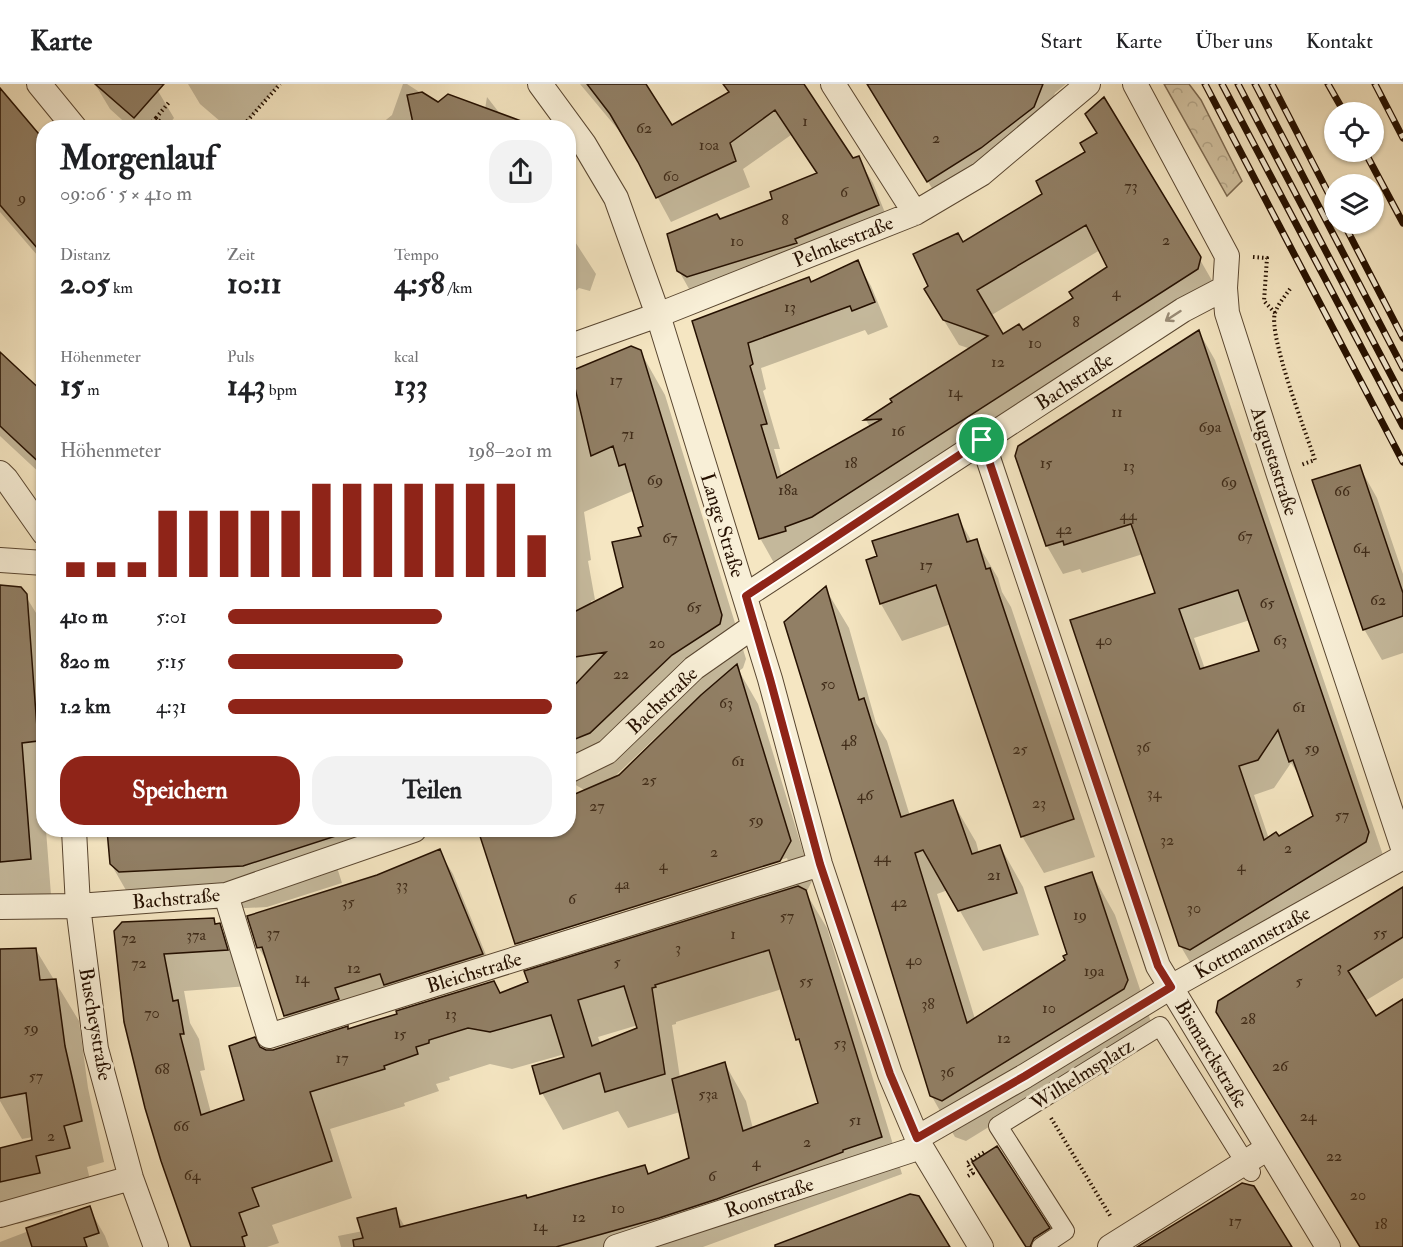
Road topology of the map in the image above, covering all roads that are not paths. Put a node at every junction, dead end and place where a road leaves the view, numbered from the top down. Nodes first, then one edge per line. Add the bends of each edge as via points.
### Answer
1 (39, 84) edge
2 (540, 84) edge
3 (833, 84) edge
4 (1088, 84) edge
5 (1135, 84) edge
6 (68, 120) edge
7 (566, 120) edge
8 (576, 133) edge
9 (915, 213) junction
10 (1224, 288) junction
11 (658, 315) junction
12 (576, 344) edge
13 (982, 440) junction
14 (0, 473) edge
15 (36, 522) edge
16 (2, 558) edge
17 (36, 562) edge
18 (746, 596) junction
19 (754, 626) junction
20 (576, 767) edge
21 (74, 837) edge
22 (394, 837) edge
23 (1403, 848) edge
24 (1403, 857) edge
25 (820, 864) junction
26 (226, 895) junction
27 (78, 906) junction
28 (0, 907) edge
29 (1171, 987) junction
30 (919, 1142) junction
31 (1268, 1148) junction
32 (1245, 1163) junction
33 (131, 1178) junction
34 (0, 1215) edge
35 (1121, 1244) edge
36 (156, 1247) edge
37 (616, 1247) edge
38 (981, 1247) edge
39 (1041, 1247) edge
40 (1328, 1247) edge

1 - 6 street
2 - 7 street, Lange Straße
3 - 9 street
4 - 9 street, Pelmkestraße via 981,174
5 - 10 street, Augustastraße via 1227,256
8 - 11 street, Lange Straße via 616,198
9 - 11 street, Pelmkestraße
10 -> 13 street, Bachstraße via 1183,310
10 - 23 street, Augustastraße via 1227,313
11 - 12 street, Pelmkestraße
11 - 18 street, Lange Straße
13 - 18 street, Bachstraße
13 - 29 street, Bismarckstraße via 1158,966
14 - 15 street
16 - 17 street
18 - 19 street, Lange Straße
19 - 20 street, Bachstraße via 694,668 607,752
19 - 25 street, Lange Straße
21 - 27 street, Buscheystraße
22 - 26 street, Bachstraße
24 - 29 street, Kottmannstraße
25 - 26 street, Bleichstraße via 269,1036
25 - 30 street, Lange Straße via 890,1074
26 - 27 street, Bachstraße
27 - 28 street, Bachstraße
27 - 33 street, Buscheystraße via 96,1049
29 - 30 street, Kottmannstraße via 942,1124
29 - 31 street, Bismarckstraße
30 - 37 street, Roonstraße
30 - 38 street, Lange Straße
31 - 32 street
31 - 40 street, Bismarckstraße
32 - 35 street
32 - 39 street, Wilhelmsplatz via 1160,1026 998,1126 1065,1232
33 - 34 street
33 - 36 street, Buscheystraße

